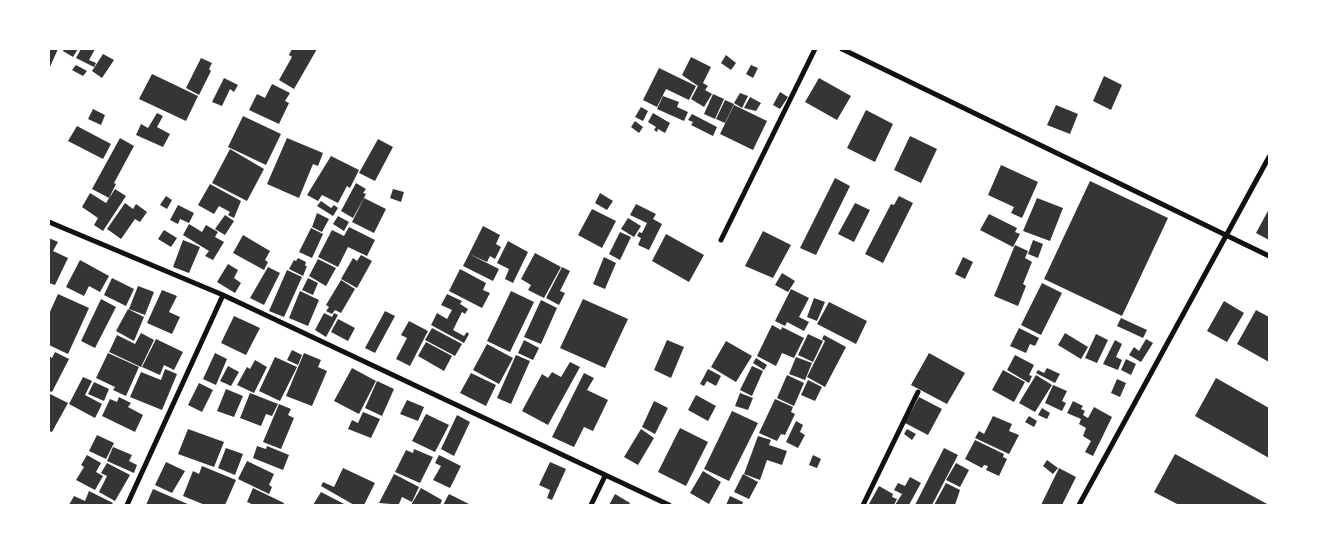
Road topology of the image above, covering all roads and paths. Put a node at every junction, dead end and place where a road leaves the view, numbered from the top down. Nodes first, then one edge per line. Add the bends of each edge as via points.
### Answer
1 (815, 49) edge
2 (842, 49) edge
3 (1269, 157) edge
4 (49, 222) edge
5 (1227, 236) junction
6 (721, 240) dead end
7 (1269, 256) edge
8 (222, 295) junction
9 (918, 392) dead end
10 (605, 476) junction
11 (127, 505) edge
12 (590, 505) edge
13 (669, 505) edge
14 (863, 505) edge
15 (1079, 505) edge

1 - 6 street
2 - 5 street
3 - 5 street
4 - 8 street
5 - 7 street
5 - 15 street
8 - 10 street
8 - 11 street
9 - 14 street
10 - 12 street
10 - 13 street

